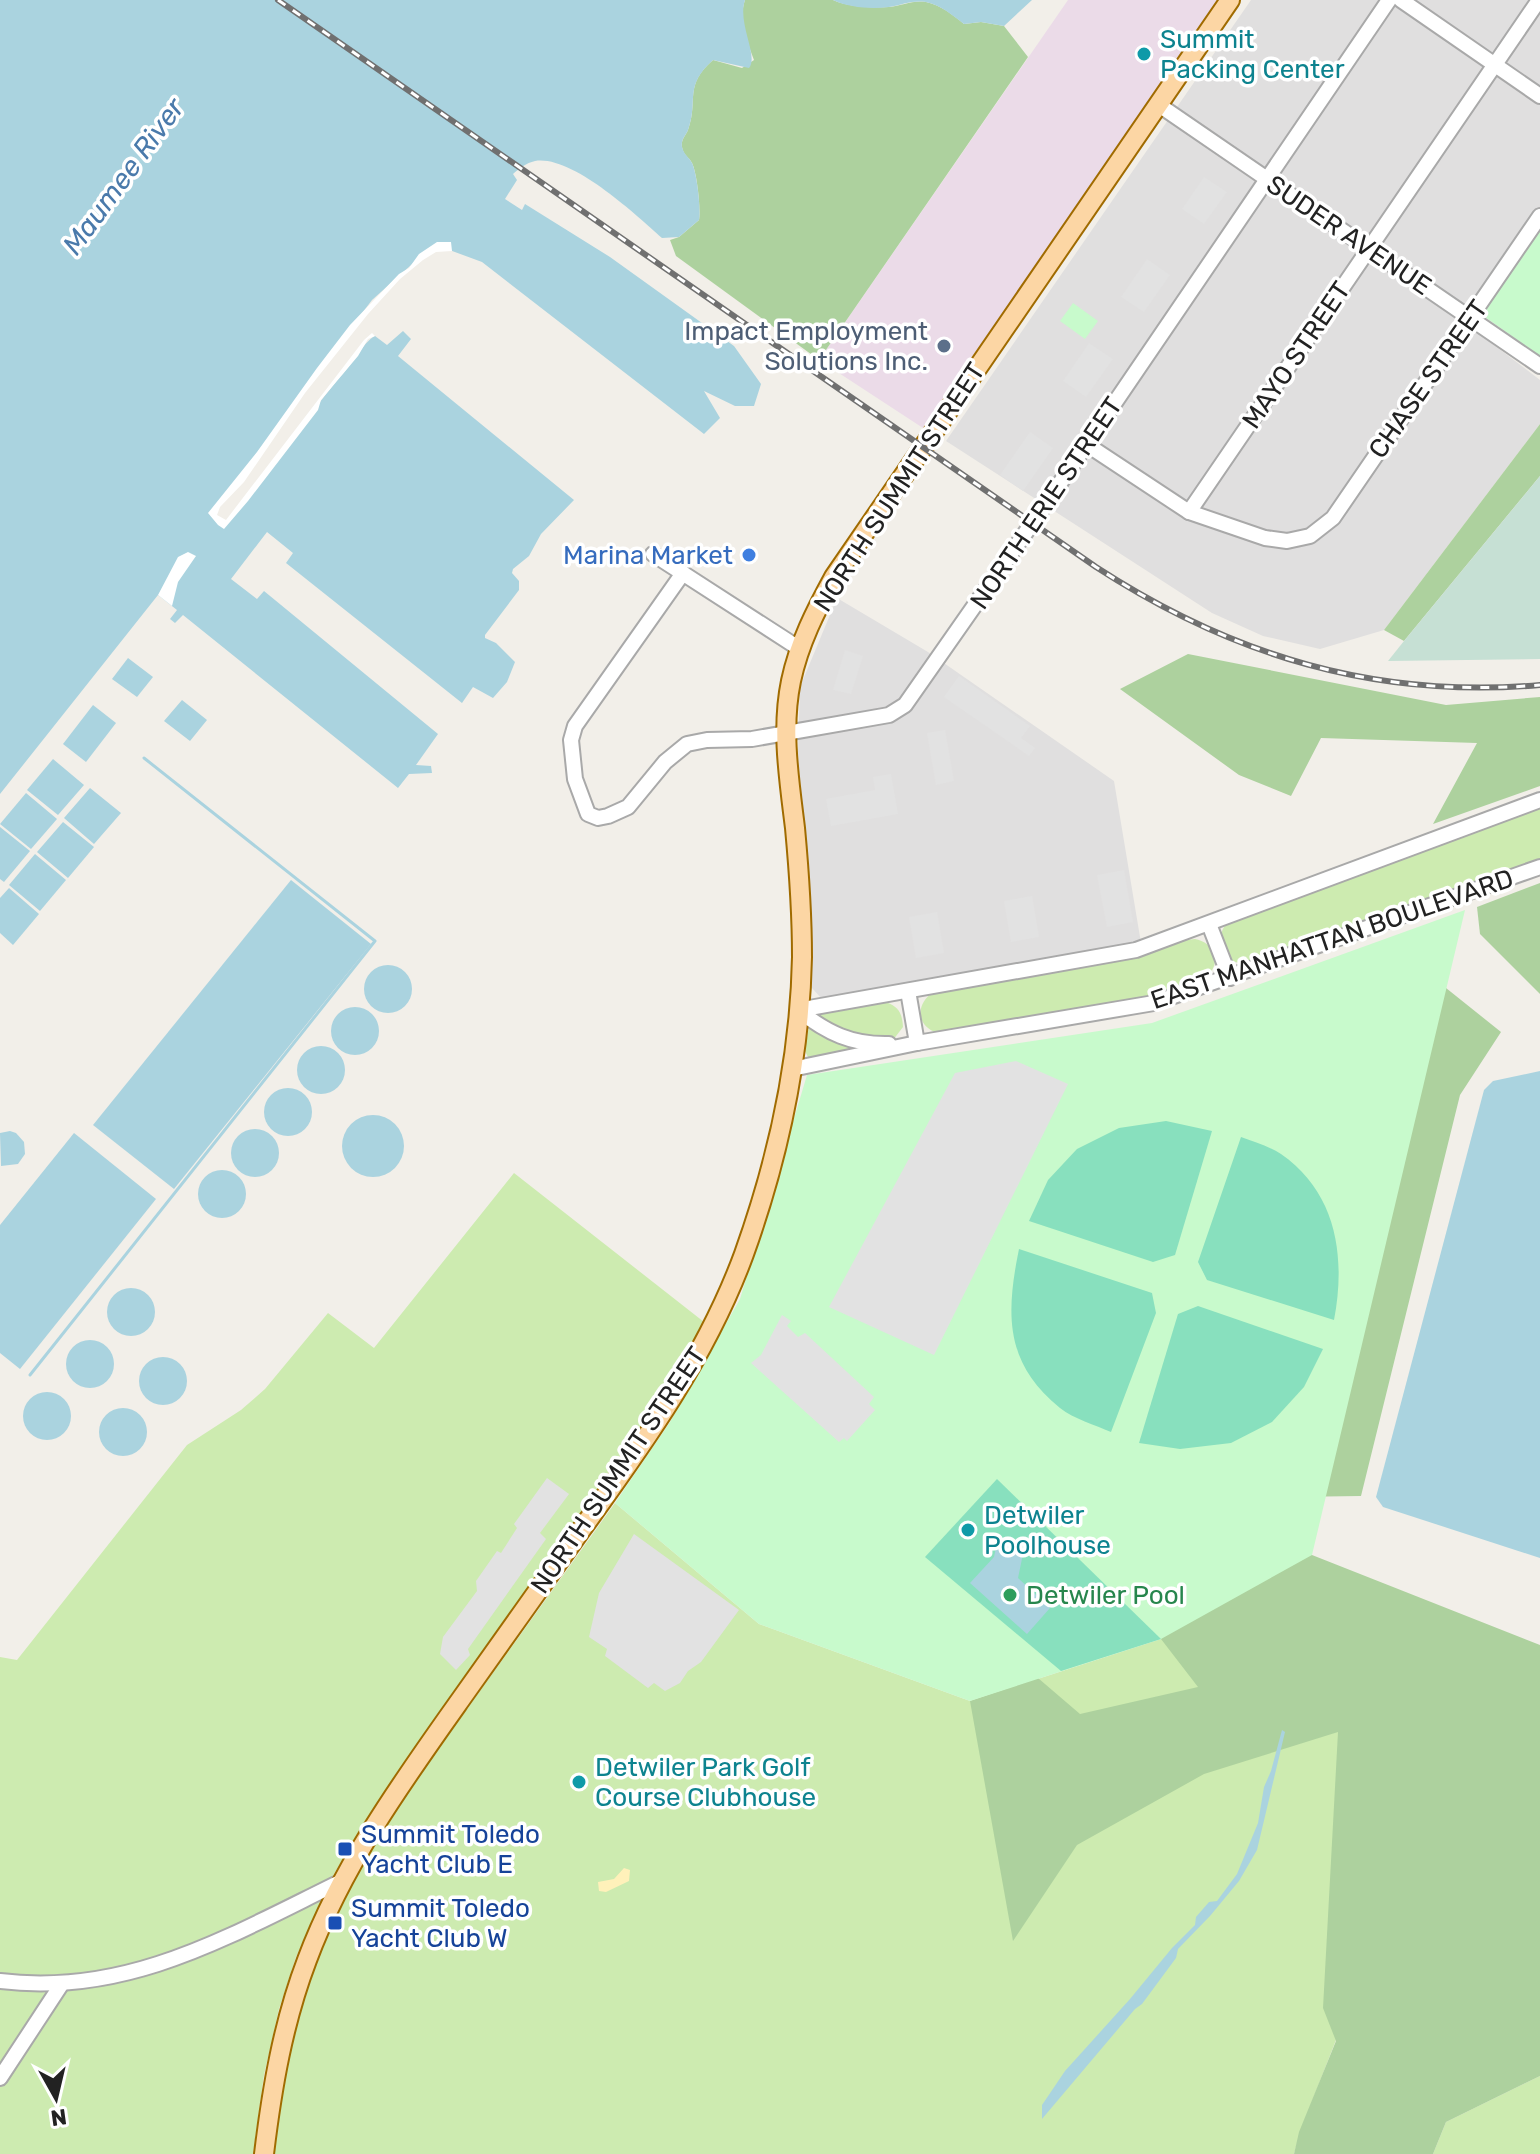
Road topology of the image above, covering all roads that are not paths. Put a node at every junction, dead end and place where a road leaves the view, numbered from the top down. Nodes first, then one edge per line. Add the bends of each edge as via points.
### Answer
1 (1230, 0) edge
2 (1389, 0) edge
3 (1401, 0) edge
4 (1539, 0) edge
5 (1495, 65) junction
6 (1540, 96) edge
7 (1159, 105) junction
8 (1268, 179) junction
9 (1540, 216) edge
10 (1368, 248) junction
11 (1471, 318) junction
12 (1540, 366) edge
13 (1086, 444) junction
14 (1189, 512) junction
15 (653, 554) dead end
16 (683, 573) junction
17 (800, 649) junction
18 (786, 733) junction
19 (1540, 800) edge
20 (1540, 867) edge
21 (1209, 924) junction
22 (1230, 978) junction
23 (908, 991) junction
24 (798, 1010) junction
25 (917, 1043) junction
26 (792, 1069) junction
27 (342, 1881) junction
28 (0, 1981) edge
29 (61, 1985) junction
30 (0, 2078) edge
31 (264, 2154) edge

1 - 7 main road, NORTH SUMMIT STREET
2 - 8 street, NORTH ERIE STREET
3 - 5 street
4 - 5 street, MAYO STREET
5 - 6 street
5 - 10 street, MAYO STREET
7 - 8 street, SUDER AVENUE
7 - 17 main road, NORTH SUMMIT STREET via 834,577
8 - 10 street, SUDER AVENUE
8 - 13 street, NORTH ERIE STREET
9 - 11 street, CHASE STREET
10 - 11 street, SUDER AVENUE
10 - 14 street, MAYO STREET
11 - 12 street, SUDER AVENUE
11 - 14 street, CHASE STREET via 1333,518 1310,536 1265,538
13 - 14 street
13 - 18 street, NORTH ERIE STREET via 905,705 889,715
15 - 16 street
16 - 17 street
16 - 18 street, NORTH ERIE STREET via 575,726 575,779 588,814 598,818 620,813 687,744
17 - 18 main road, NORTH SUMMIT STREET
18 - 24 main road, NORTH SUMMIT STREET via 801,920
19 - 21 street, EAST MANHATTAN BOULEVARD
20 - 22 street, EAST MANHATTAN BOULEVARD
21 - 22 street
21 - 23 street, EAST MANHATTAN BOULEVARD via 1126,953
22 - 25 street, EAST MANHATTAN BOULEVARD via 1154,1003
23 - 24 street, EAST MANHATTAN BOULEVARD
23 - 25 street
24 - 25 street via 839,1038 868,1044
24 - 26 main road, NORTH SUMMIT STREET
25 - 26 street, EAST MANHATTAN BOULEVARD
26 - 27 main road, NORTH SUMMIT STREET via 759,1209 697,1356 619,1479 406,1776
27 - 29 street via 166,1963
27 - 31 main road, NORTH SUMMIT STREET via 305,1963 287,2022
28 - 29 street
29 - 30 street

